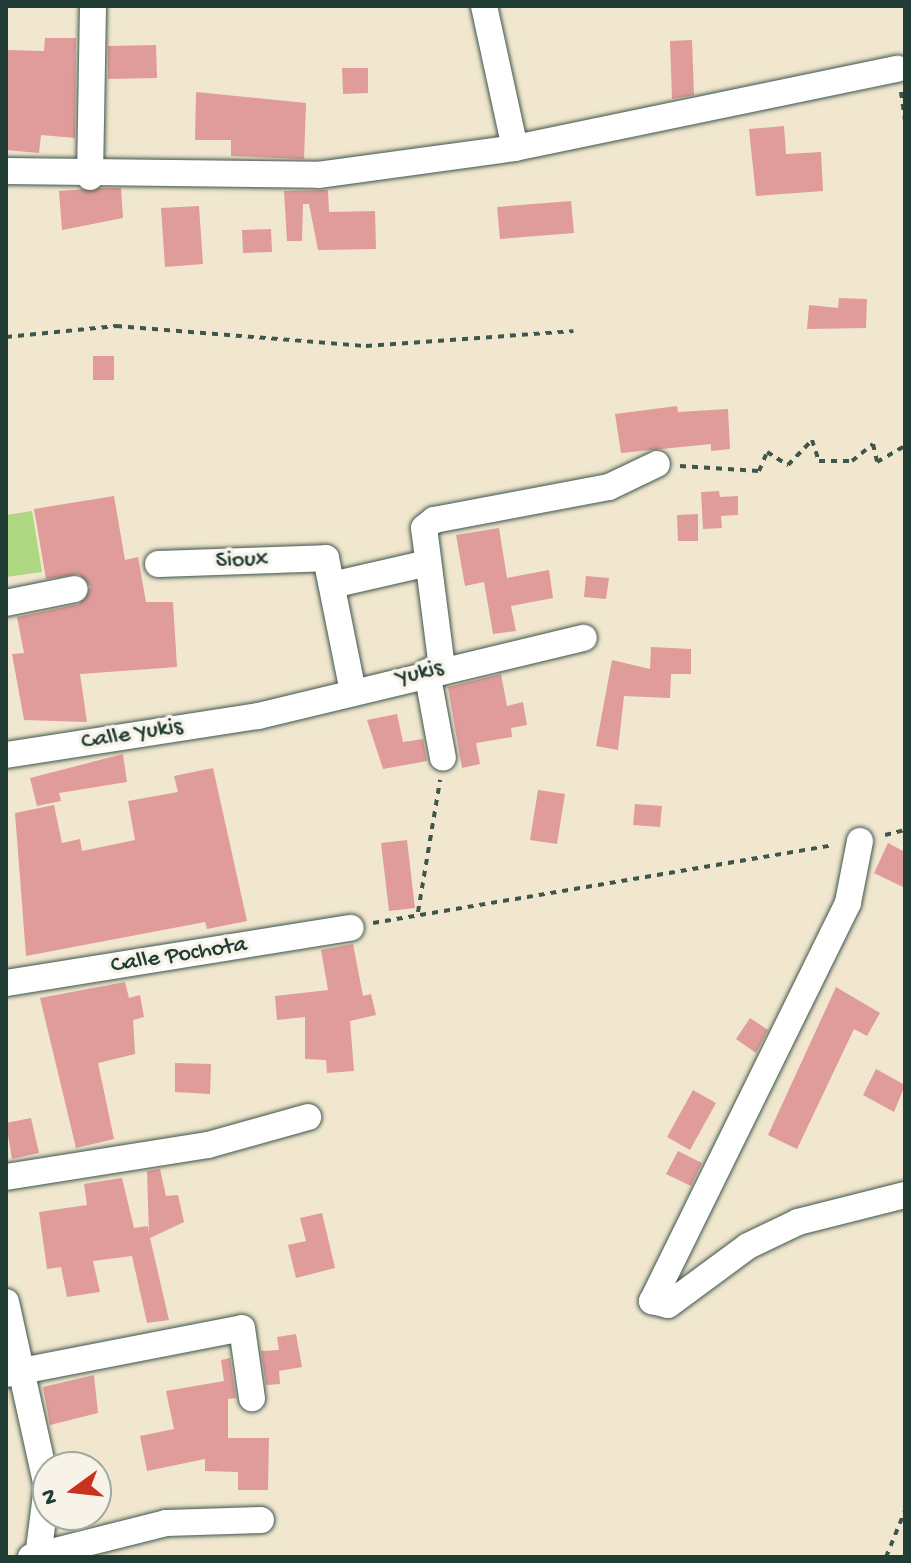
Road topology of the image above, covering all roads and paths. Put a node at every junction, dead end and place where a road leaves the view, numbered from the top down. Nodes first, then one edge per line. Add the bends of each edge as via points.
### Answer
1 (93, 6) edge
2 (484, 6) edge
3 (898, 69) dead end
4 (515, 148) junction
5 (6, 171) edge
6 (90, 177) junction
7 (573, 331) dead end
8 (6, 337) edge
9 (905, 446) edge
10 (657, 464) joint
11 (158, 564) dead end
12 (424, 564) junction
13 (332, 585) junction
14 (75, 589) dead end
15 (6, 603) edge
16 (584, 638) dead end
17 (434, 670) junction
18 (353, 692) junction
19 (258, 716) joint
20 (6, 755) edge
21 (443, 758) joint
22 (860, 841) joint
23 (418, 912) junction
24 (351, 928) joint
25 (6, 983) edge
26 (308, 1117) dead end
27 (6, 1177) edge
28 (905, 1195) edge
29 (6, 1302) edge
30 (12, 1373) edge
31 (252, 1398) dead end
32 (905, 1511) edge
33 (261, 1520) dead end
34 (31, 1557) edge
35 (37, 1557) edge
36 (886, 1557) edge

1 - 6 street
2 - 4 street
3 - 4 street
4 - 6 street via 318,175
5 - 6 street
7 - 8 path via 366,346 116,326
9 - 10 path via 877,462 873,444 852,461 819,461 812,440 788,465 767,452 759,471
10 - 12 street via 609,487 434,520 420,540
11 - 13 street, Sioux via 326,558
12 - 13 street
12 - 17 street
13 - 18 street
14 - 15 street
16 - 17 street, Yukis
17 - 18 street, Yukis
17 - 21 street
18 - 19 street, Yukis
19 - 20 street, Calle Yukis
21 - 23 path
22 - 23 path
22 - 28 street via 848,903 652,1301 668,1305 748,1246 798,1222
23 - 24 path
24 - 25 street, Calle Pochota
26 - 27 street via 208,1145
29 - 30 street
30 - 31 street via 242,1328
30 - 35 street via 47,1487
32 - 36 path
33 - 35 street via 166,1523
34 - 35 street

